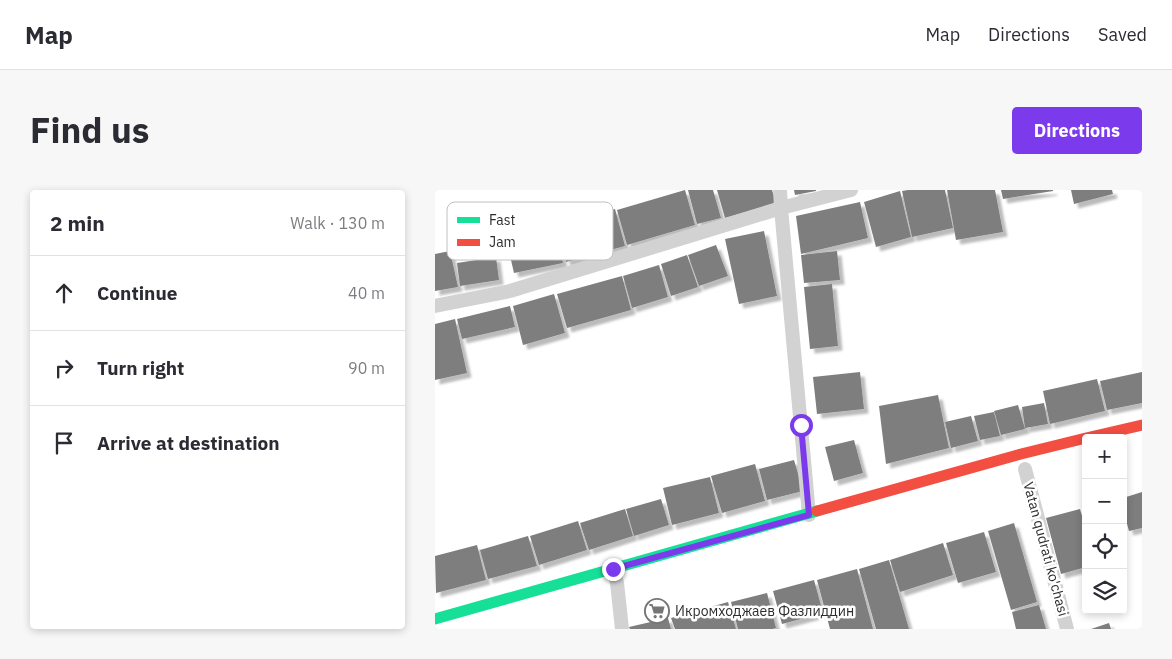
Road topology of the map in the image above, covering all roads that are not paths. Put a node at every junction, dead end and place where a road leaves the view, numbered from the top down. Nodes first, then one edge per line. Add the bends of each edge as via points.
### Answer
1 (780, 190) edge
2 (851, 190) edge
3 (781, 208) junction
4 (612, 260) edge
5 (613, 260) edge
6 (435, 306) edge
7 (1142, 425) edge
8 (1103, 434) edge
9 (1082, 439) edge
10 (1024, 469) dead end
11 (809, 515) junction
12 (613, 569) junction
13 (435, 619) edge
14 (622, 629) edge
15 (1067, 629) edge

1 - 3 street
2 - 3 street
3 - 5 street
3 - 11 street
4 - 6 street via 511,291
7 - 8 main road
9 - 11 main road
10 - 15 street, Vatan qudrati ko'chasi
11 - 12 main road
12 - 13 main road
12 - 14 street

